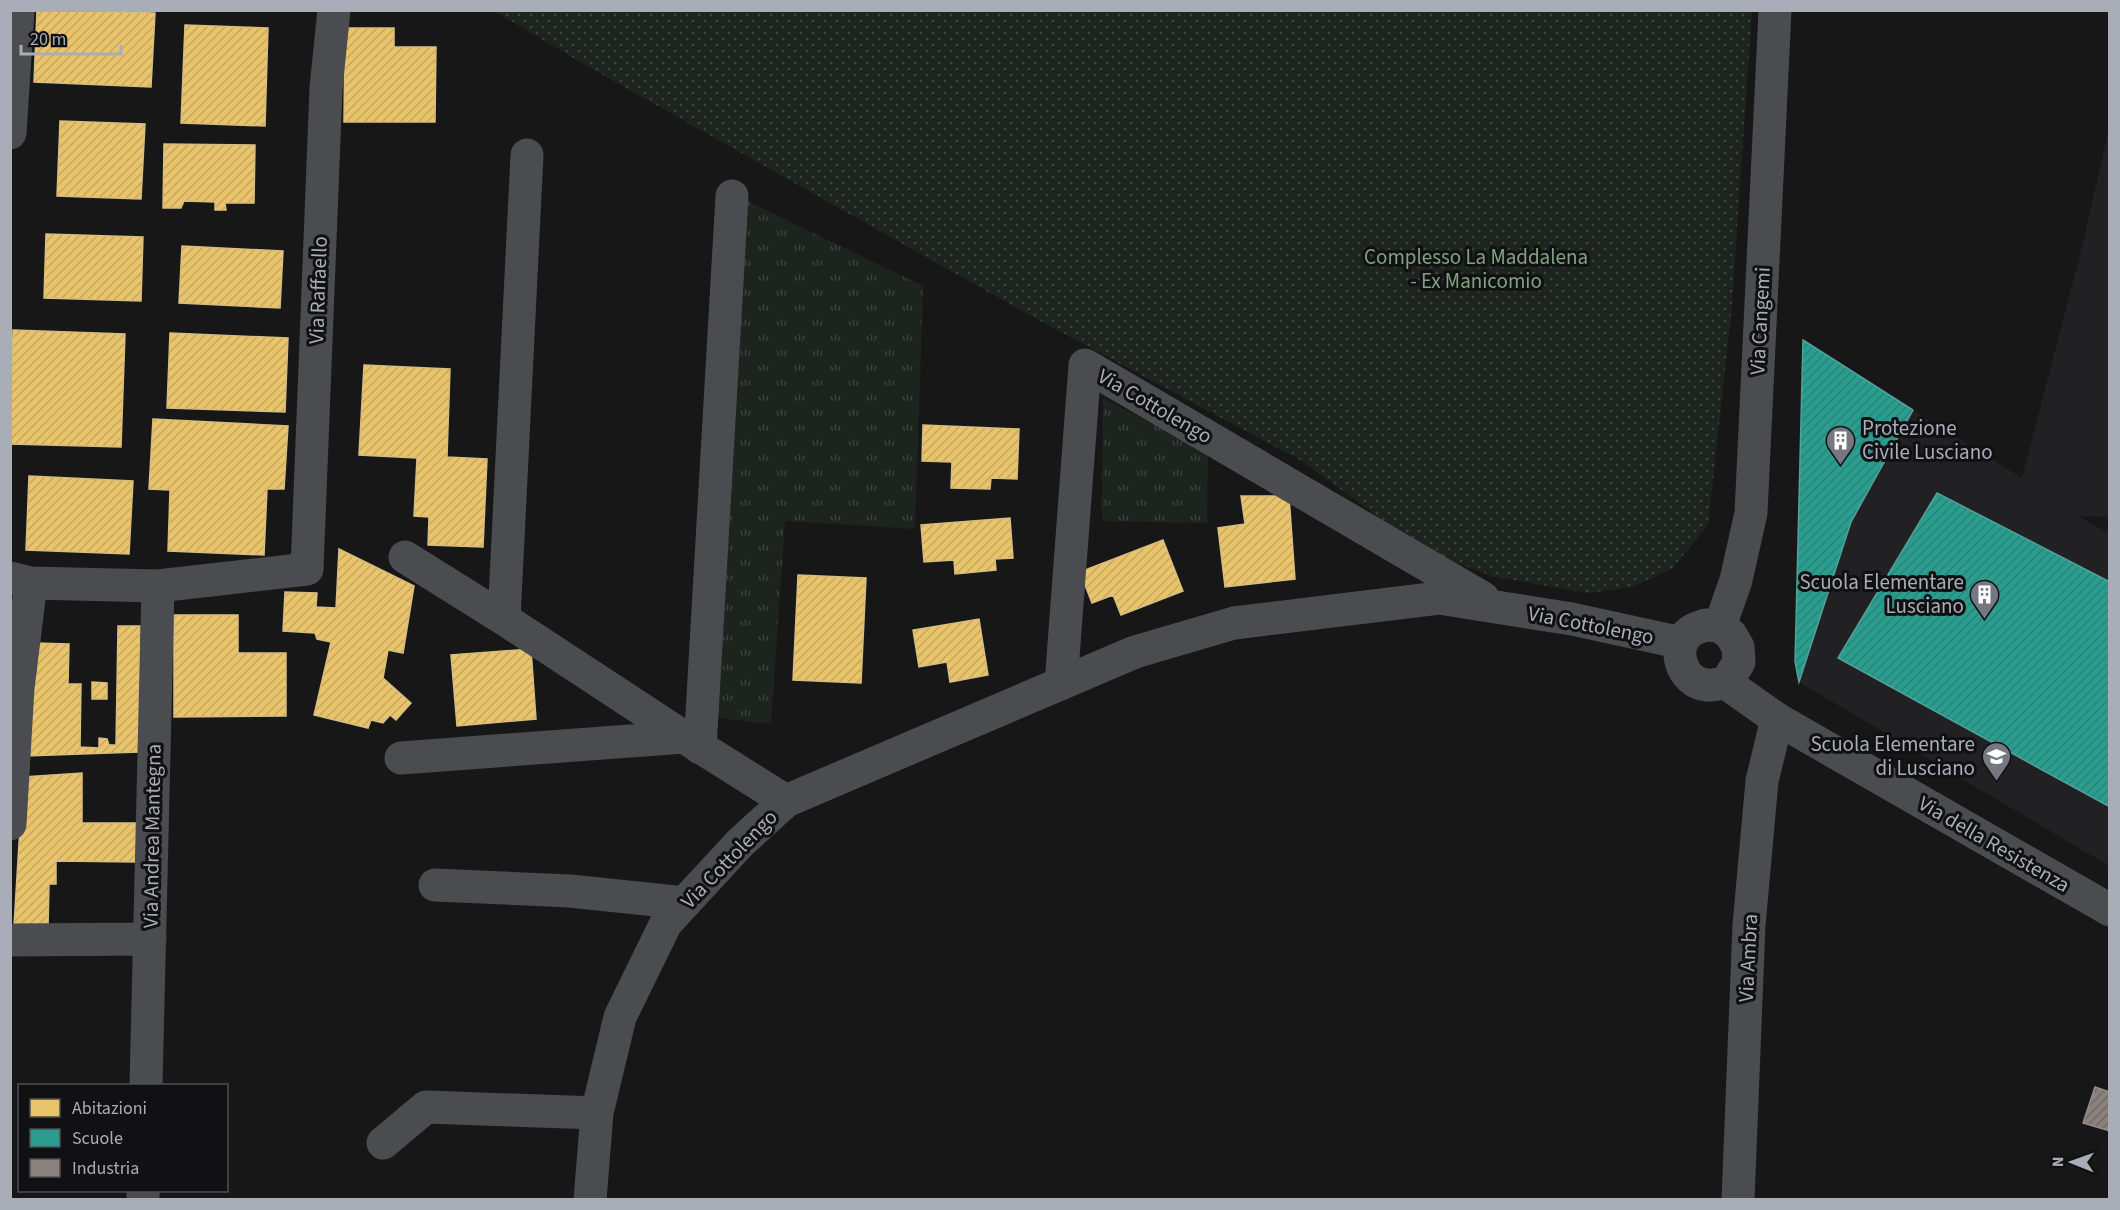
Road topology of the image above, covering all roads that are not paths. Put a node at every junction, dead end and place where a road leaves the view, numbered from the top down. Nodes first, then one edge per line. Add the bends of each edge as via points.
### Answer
1 (18, 10) edge
2 (334, 10) edge
3 (1775, 10) edge
4 (10, 133) edge
5 (527, 155) dead end
6 (732, 196) dead end
7 (405, 557) dead end
8 (21, 580) edge
9 (158, 586) junction
10 (1501, 608) junction
11 (504, 619) junction
12 (1720, 626) junction
13 (1682, 643) junction
14 (1726, 683) junction
15 (1061, 684) junction
16 (1777, 719) junction
17 (692, 742) junction
18 (401, 758) dead end
19 (12, 769) edge
20 (786, 801) junction
21 (10, 824) edge
22 (435, 885) dead end
23 (686, 903) junction
24 (2109, 910) edge
25 (150, 939) junction
26 (10, 940) edge
27 (146, 1084) edge
28 (597, 1113) junction
29 (383, 1143) dead end
30 (590, 1200) edge
31 (1738, 1200) edge

1 - 4 street
2 - 9 street, Via Raffaello via 326,88 307,569
3 - 12 street, Via Cangemi via 1751,513 1736,580
5 - 11 street
6 - 17 street
7 - 11 street
8 - 9 street
8 - 19 street
9 - 25 street, Via Andrea Mantegna
10 - 13 street, Via Cottolengo
10 - 15 street, Via Cottolengo via 1439,598 1234,623 1135,652
10 - 15 street, Via Cottolengo via 1085,365
11 - 17 street
12 - 13 street via 1705,625 1691,631
12 - 14 street via 1738,647 1739,662
13 - 14 street via 1679,657 1694,681 1707,685
14 - 16 street, Via della Resistenza
15 - 20 street, Via Cottolengo
16 - 24 street, Via della Resistenza
16 - 31 street, Via Ambra via 1762,781 1749,925
17 - 18 street
17 - 20 street
19 - 21 street
20 - 23 street, Via Cottolengo via 740,843
22 - 23 street via 570,891
23 - 28 street, Via Cottolengo via 666,924 620,1017
25 - 26 street
25 - 27 street, Via Andrea Mantegna
28 - 29 street via 426,1107
28 - 30 street, Via Cottolengo

